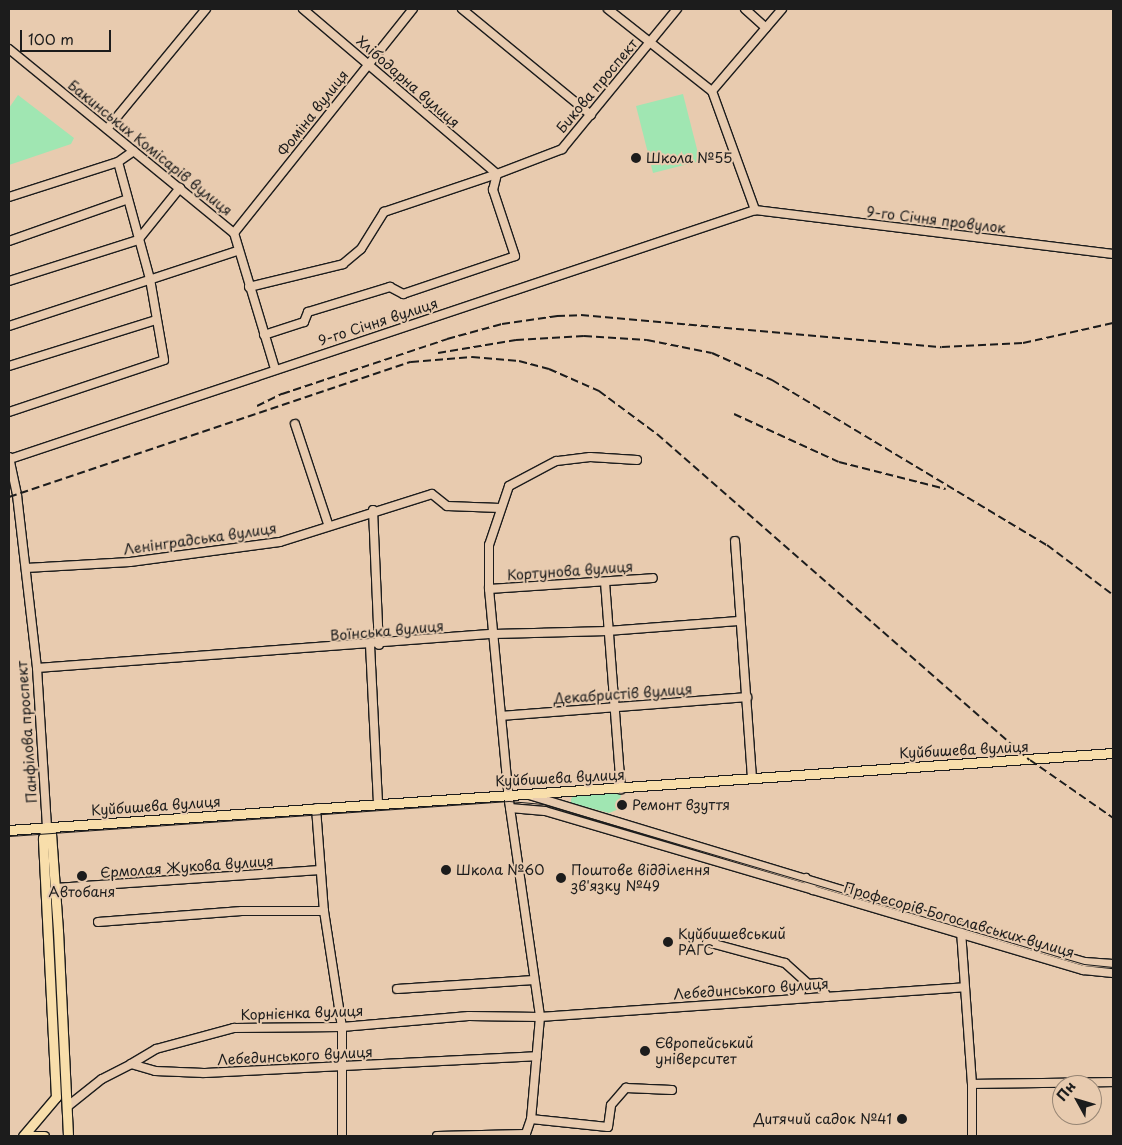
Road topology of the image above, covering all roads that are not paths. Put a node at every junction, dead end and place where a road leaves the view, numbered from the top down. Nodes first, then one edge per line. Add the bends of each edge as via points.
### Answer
1 (206, 9) edge
2 (302, 9) edge
3 (413, 9) edge
4 (462, 9) edge
5 (608, 9) edge
6 (677, 9) edge
7 (745, 9) edge
8 (782, 9) edge
9 (766, 28) junction
10 (649, 42) junction
11 (9, 49) edge
12 (368, 64) junction
13 (712, 90) junction
14 (591, 115) junction
15 (107, 129) junction
16 (134, 151) junction
17 (118, 162) junction
18 (497, 174) junction
19 (180, 188) junction
20 (9, 197) edge
21 (128, 199) junction
22 (755, 210) junction
23 (234, 233) junction
24 (138, 240) junction
25 (9, 241) edge
26 (237, 251) junction
27 (1113, 254) edge
28 (150, 279) junction
29 (9, 281) edge
30 (249, 287) junction
31 (156, 320) junction
32 (9, 326) edge
33 (264, 335) junction
34 (9, 366) edge
35 (275, 369) junction
36 (9, 412) edge
37 (295, 424) dead end
38 (9, 458) edge
39 (637, 460) dead end
40 (500, 508) junction
41 (374, 510) junction
42 (328, 524) junction
43 (735, 541) dead end
44 (26, 568) junction
45 (653, 578) dead end
46 (605, 582) junction
47 (489, 589) junction
48 (738, 621) junction
49 (608, 631) junction
50 (493, 634) junction
51 (370, 645) junction
52 (379, 645) junction
53 (37, 668) junction
54 (746, 697) junction
55 (614, 707) junction
56 (501, 716) junction
57 (1113, 753) edge
58 (752, 778) junction
59 (621, 789) junction
60 (524, 794) junction
61 (509, 795) junction
62 (378, 804) junction
63 (316, 808) junction
64 (510, 808) junction
65 (9, 830) edge
66 (45, 831) junction
67 (320, 870) junction
68 (806, 878) junction
69 (55, 888) junction
70 (813, 890) junction
71 (324, 911) junction
72 (98, 922) dead end
73 (961, 930) junction
74 (707, 942) dead end
75 (1113, 964) edge
76 (1113, 973) edge
77 (534, 980) junction
78 (808, 984) junction
79 (964, 987) junction
80 (398, 989) dead end
81 (827, 997) junction
82 (799, 998) junction
83 (540, 1017) junction
84 (342, 1027) junction
85 (537, 1056) junction
86 (131, 1064) junction
87 (342, 1067) junction
88 (1113, 1082) edge
89 (972, 1084) junction
90 (672, 1090) dead end
91 (68, 1106) junction
92 (531, 1119) junction
93 (608, 1127) junction
94 (525, 1135) edge
95 (23, 1136) edge
96 (31, 1136) edge
97 (44, 1136) edge
98 (68, 1136) edge
99 (342, 1136) edge
100 (437, 1136) edge
101 (608, 1136) edge
102 (972, 1136) edge

1 - 15 street
2 - 12 street, Хлібодарна вулиця
3 - 12 street, Фоміна вулиця
4 - 14 street
5 - 10 street
6 - 10 street, Бикова проспект
7 - 9 street
8 - 9 street
9 - 13 street
10 - 13 street
10 - 14 street, Бикова проспект
11 - 15 street, Бакинських Комісарів вулиця
12 - 18 street, Хлібодарна вулиця
12 - 23 street, Фоміна вулиця
13 - 22 street
14 - 18 street, Бикова проспект via 562,149
15 - 16 street, Бакинських Комісарів вулиця
16 - 17 street
16 - 19 street, Бакинських Комісарів вулиця
17 - 20 street
17 - 21 street
18 - 30 street, Бикова проспект via 384,212 361,249 343,264
18 - 33 street via 493,190 515,256 403,294 390,287 308,312 304,322
19 - 23 street, Бакинських Комісарів вулиця
19 - 24 street
21 - 24 street
21 - 25 street
22 - 27 street, 9-го Січня провулок
22 - 35 street, 9-го Січня вулиця
23 - 26 street, Бакинських Комісарів вулиця
24 - 28 street
24 - 29 street
26 - 28 street
26 - 30 street, Бакинських Комісарів вулиця
28 - 31 street
28 - 32 street
30 - 33 street, Бакинських Комісарів вулиця
31 - 34 street
31 - 36 street via 164,360
33 - 35 street, Бакинських Комісарів вулиця
35 - 38 street, 9-го Січня вулиця
37 - 42 street
38 - 44 street, Панфілова проспект
39 - 40 street, Кортунова вулиця via 590,457 556,461 509,486
40 - 41 street, Ленінградська вулиця via 447,506 432,494
40 - 47 street, Кортунова вулиця via 489,545
41 - 42 street, Ленінградська вулиця
41 - 52 street
42 - 44 street, Ленінградська вулиця via 280,542 130,562
43 - 48 street
44 - 53 street, Панфілова проспект
45 - 46 street, Кортунова вулиця
46 - 47 street, Кортунова вулиця
46 - 49 street
47 - 50 street
48 - 49 street, Воїнська вулиця
48 - 54 street
49 - 50 street, Воїнська вулиця
49 - 55 street
50 - 52 street, Воїнська вулиця
50 - 56 street
51 - 52 street, Воїнська вулиця
51 - 53 street, Воїнська вулиця
51 - 62 street
53 - 66 street, Панфілова проспект
54 - 55 street, Декабристів вулиця
54 - 58 street
55 - 56 street, Декабристів вулиця
55 - 59 street
56 - 61 street
57 - 58 main road, Куйбишева вулиця
58 - 59 main road, Куйбишева вулиця
59 - 60 main road, Куйбишева вулиця
60 - 61 main road, Куйбишева вулиця
60 - 68 street, Професорів Богославських вулиця
61 - 62 main road, Куйбишева вулиця
61 - 64 street
62 - 63 main road, Куйбишева вулиця
63 - 66 main road, Куйбишева вулиця
63 - 67 street
64 - 70 street, Професорів Богославських вулиця via 545,811
64 - 77 street
65 - 66 main road, Куйбишева вулиця
66 - 69 main road via 51,833
66 - 95 main road, Панфілова проспект via 56,1097
67 - 69 street, Єрмолая Жукова вулиця
67 - 71 street
68 - 70 street
68 - 73 street, Професорів Богославських вулиця
69 - 91 main road
70 - 73 street, Професорів Богославських вулиця
71 - 72 street via 242,911
71 - 84 street
73 - 75 street, Професорів Богославських вулиця via 1085,962
73 - 76 street, Професорів Богославських вулиця via 1084,970
73 - 79 street
74 - 78 street via 785,964
77 - 80 street
77 - 83 street
78 - 81 street via 819,983
78 - 82 street via 802,988
79 - 81 street, Лебединського вулиця
79 - 89 street
81 - 82 street, Лебединського вулиця
82 - 83 street, Лебединського вулиця
83 - 84 street, Корнієнка вулиця via 469,1016
83 - 85 street
84 - 86 street, Корнієнка вулиця via 234,1028 156,1049
84 - 87 street
85 - 87 street, Лебединського вулиця
85 - 92 street
86 - 87 street, Лебединського вулиця via 155,1071 204,1073
86 - 91 street via 102,1079
87 - 99 street
88 - 89 street
89 - 102 street
90 - 93 street via 626,1088 611,1105
91 - 98 main road
92 - 93 street
92 - 94 street
93 - 101 street
94 - 100 street
96 - 97 main road

